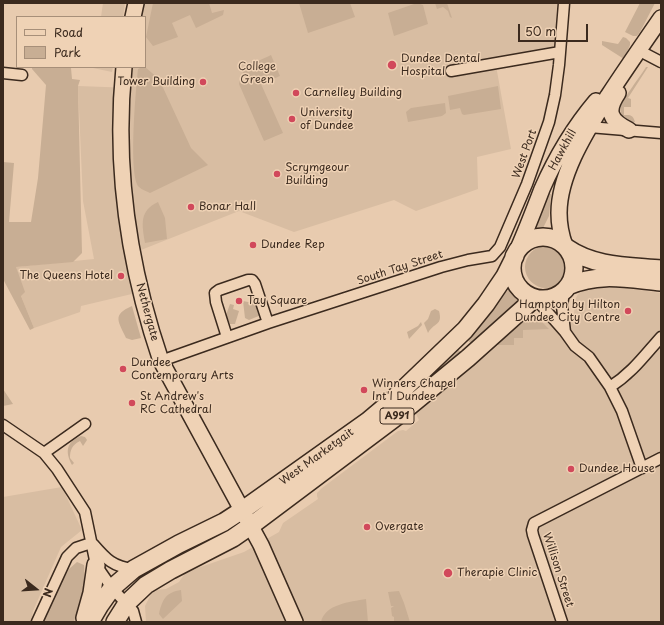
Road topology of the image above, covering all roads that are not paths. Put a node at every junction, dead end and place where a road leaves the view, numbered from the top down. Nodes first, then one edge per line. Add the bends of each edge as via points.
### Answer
1 (136, 3) edge
2 (564, 3) edge
3 (133, 16) edge
4 (661, 18) edge
5 (560, 52) junction
6 (634, 56) junction
7 (661, 62) edge
8 (124, 68) edge
9 (451, 71) dead end
10 (3, 73) edge
11 (22, 75) dead end
12 (589, 127) junction
13 (629, 130) junction
14 (661, 133) edge
15 (566, 247) junction
16 (516, 254) junction
17 (492, 256) joint
18 (661, 269) edge
19 (661, 282) edge
20 (566, 288) junction
21 (536, 298) junction
22 (268, 324) junction
23 (565, 332) junction
24 (661, 337) edge
25 (227, 338) junction
26 (161, 361) junction
27 (611, 388) junction
28 (3, 424) edge
29 (85, 424) dead end
30 (44, 453) junction
31 (661, 458) edge
32 (642, 468) junction
33 (242, 510) junction
34 (251, 525) junction
35 (233, 538) junction
36 (91, 543) junction
37 (261, 545) junction
38 (96, 565) junction
39 (134, 569) junction
40 (112, 588) junction
41 (126, 603) junction
42 (36, 622) edge
43 (84, 622) edge
44 (90, 622) edge
45 (102, 622) edge
46 (115, 622) edge
47 (136, 622) edge
48 (295, 622) edge
49 (562, 622) edge

1 - 3 street
2 - 5 street, West Port
4 - 6 street, Hawkhill
5 - 9 street
5 - 17 street, West Port via 549,122 500,247
6 - 7 street
6 - 12 street, Hawkhill
6 - 13 street via 610,108 616,122
6 - 16 street, Hawkhill via 571,135 542,189
8 - 26 street, Nethergate via 121,127 126,209 141,294
10 - 11 street
12 - 13 street
12 - 15 street, Hawkhill via 573,157 560,200 560,227
13 - 14 street
15 - 16 main road via 556,240 541,237 528,241
15 - 18 main road via 599,263
15 - 20 main road via 574,267 573,277
16 - 21 main road via 512,268 516,282 523,291
16 - 33 main road, West Marketgait / A991 via 485,305 465,330 402,392 368,421
17 - 22 street, South Tay Street via 441,267
19 - 20 main road via 604,277 585,279
20 - 21 main road via 552,297
20 - 23 street via 562,306
21 - 23 street
21 - 34 main road, West Marketgait / A991 via 400,414
22 - 25 street, South Tay Street
22 - 25 street via 252,280 219,290 216,293 216,302
23 - 27 street via 575,346 589,357
24 - 27 street via 630,372
25 - 26 street
26 - 33 street, Nethergate
27 - 32 street via 622,410
28 - 30 street
29 - 30 street
30 - 36 street via 85,512
31 - 32 street
32 - 49 street, Willison Street via 538,520 532,526
33 - 34 street, Nethergate
33 - 39 main road, West Marketgait / A991
34 - 35 main road, West Marketgait / A991
34 - 37 street, Nethergate
35 - 37 street
35 - 41 main road, West Marketgait / A991 via 155,579
36 - 38 street
36 - 39 street via 107,560 117,566
36 - 42 street via 76,548 67,557
37 - 48 street, Nethergate
38 - 40 street
38 - 43 main road
39 - 40 main road, West Marketgait / A991
40 - 41 street
40 - 44 main road, West Marketgait / A991
41 - 45 main road via 116,604 108,611
41 - 46 main road, West Marketgait / A991
41 - 47 street via 133,611

